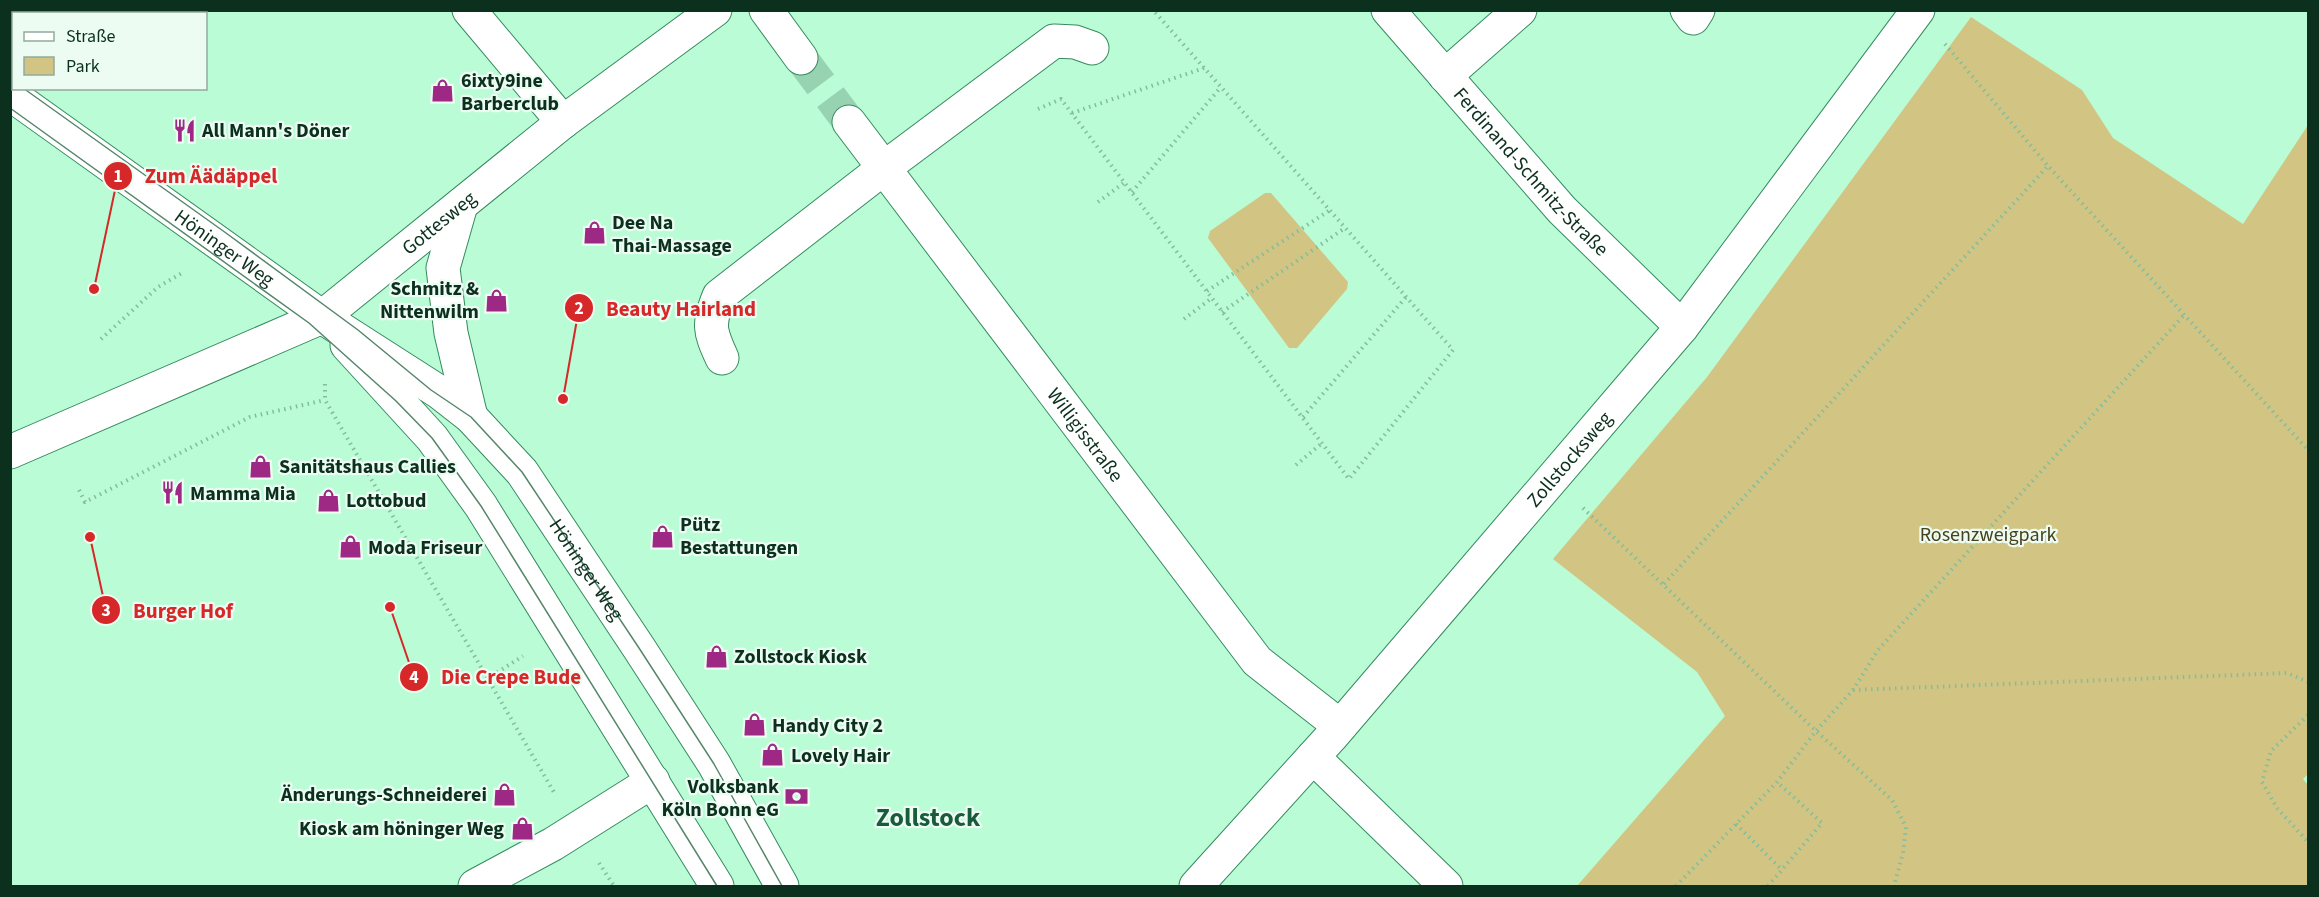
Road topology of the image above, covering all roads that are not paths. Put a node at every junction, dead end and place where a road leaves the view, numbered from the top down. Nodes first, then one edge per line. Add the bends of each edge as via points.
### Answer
1 (469, 10) edge
2 (715, 10) edge
3 (766, 10) edge
4 (1388, 10) edge
5 (1520, 10) edge
6 (1687, 10) edge
7 (1698, 10) edge
8 (1918, 11) edge
9 (1092, 48) dead end
10 (801, 58) tunnel mouth
11 (1445, 76) junction
12 (10, 94) edge
13 (563, 122) junction
14 (849, 122) tunnel mouth
15 (884, 168) junction
16 (461, 205) junction
17 (322, 317) junction
18 (1682, 327) junction
19 (722, 358) dead end
20 (471, 417) junction
21 (10, 452) edge
22 (1340, 726) junction
23 (1313, 757) junction
24 (653, 782) junction
25 (475, 886) edge
26 (717, 886) edge
27 (782, 886) edge
28 (1196, 886) edge
29 (1446, 886) edge

1 - 13 street
2 - 13 street, Gottesweg
3 - 10 street
4 - 11 street, Ferdinand-Schmitz-Straße
5 - 11 street
6 - 7 street via 1693,18
8 - 18 street, Zollstocksweg
9 - 15 street via 1054,41
11 - 18 street, Ferdinand-Schmitz-Straße via 1562,210
12 - 17 street, Höninger Weg
13 - 16 street, Gottesweg
14 - 15 street, Willigisstraße
15 - 19 street via 719,296 710,319
15 - 22 street, Willigisstraße via 1257,661
16 - 17 street, Gottesweg
16 - 20 street via 443,268 451,333
17 - 20 street, Höninger Weg via 440,392
17 - 21 street, Gottesweg
17 - 24 street, Höninger Weg via 432,438 474,496
18 - 22 street, Zollstocksweg
20 - 27 street, Höninger Weg via 522,472 620,618 714,764
22 - 23 street, Zollstocksweg
23 - 28 street, Zollstocksweg
23 - 29 street
24 - 25 street via 578,830
24 - 26 street, Höninger Weg

